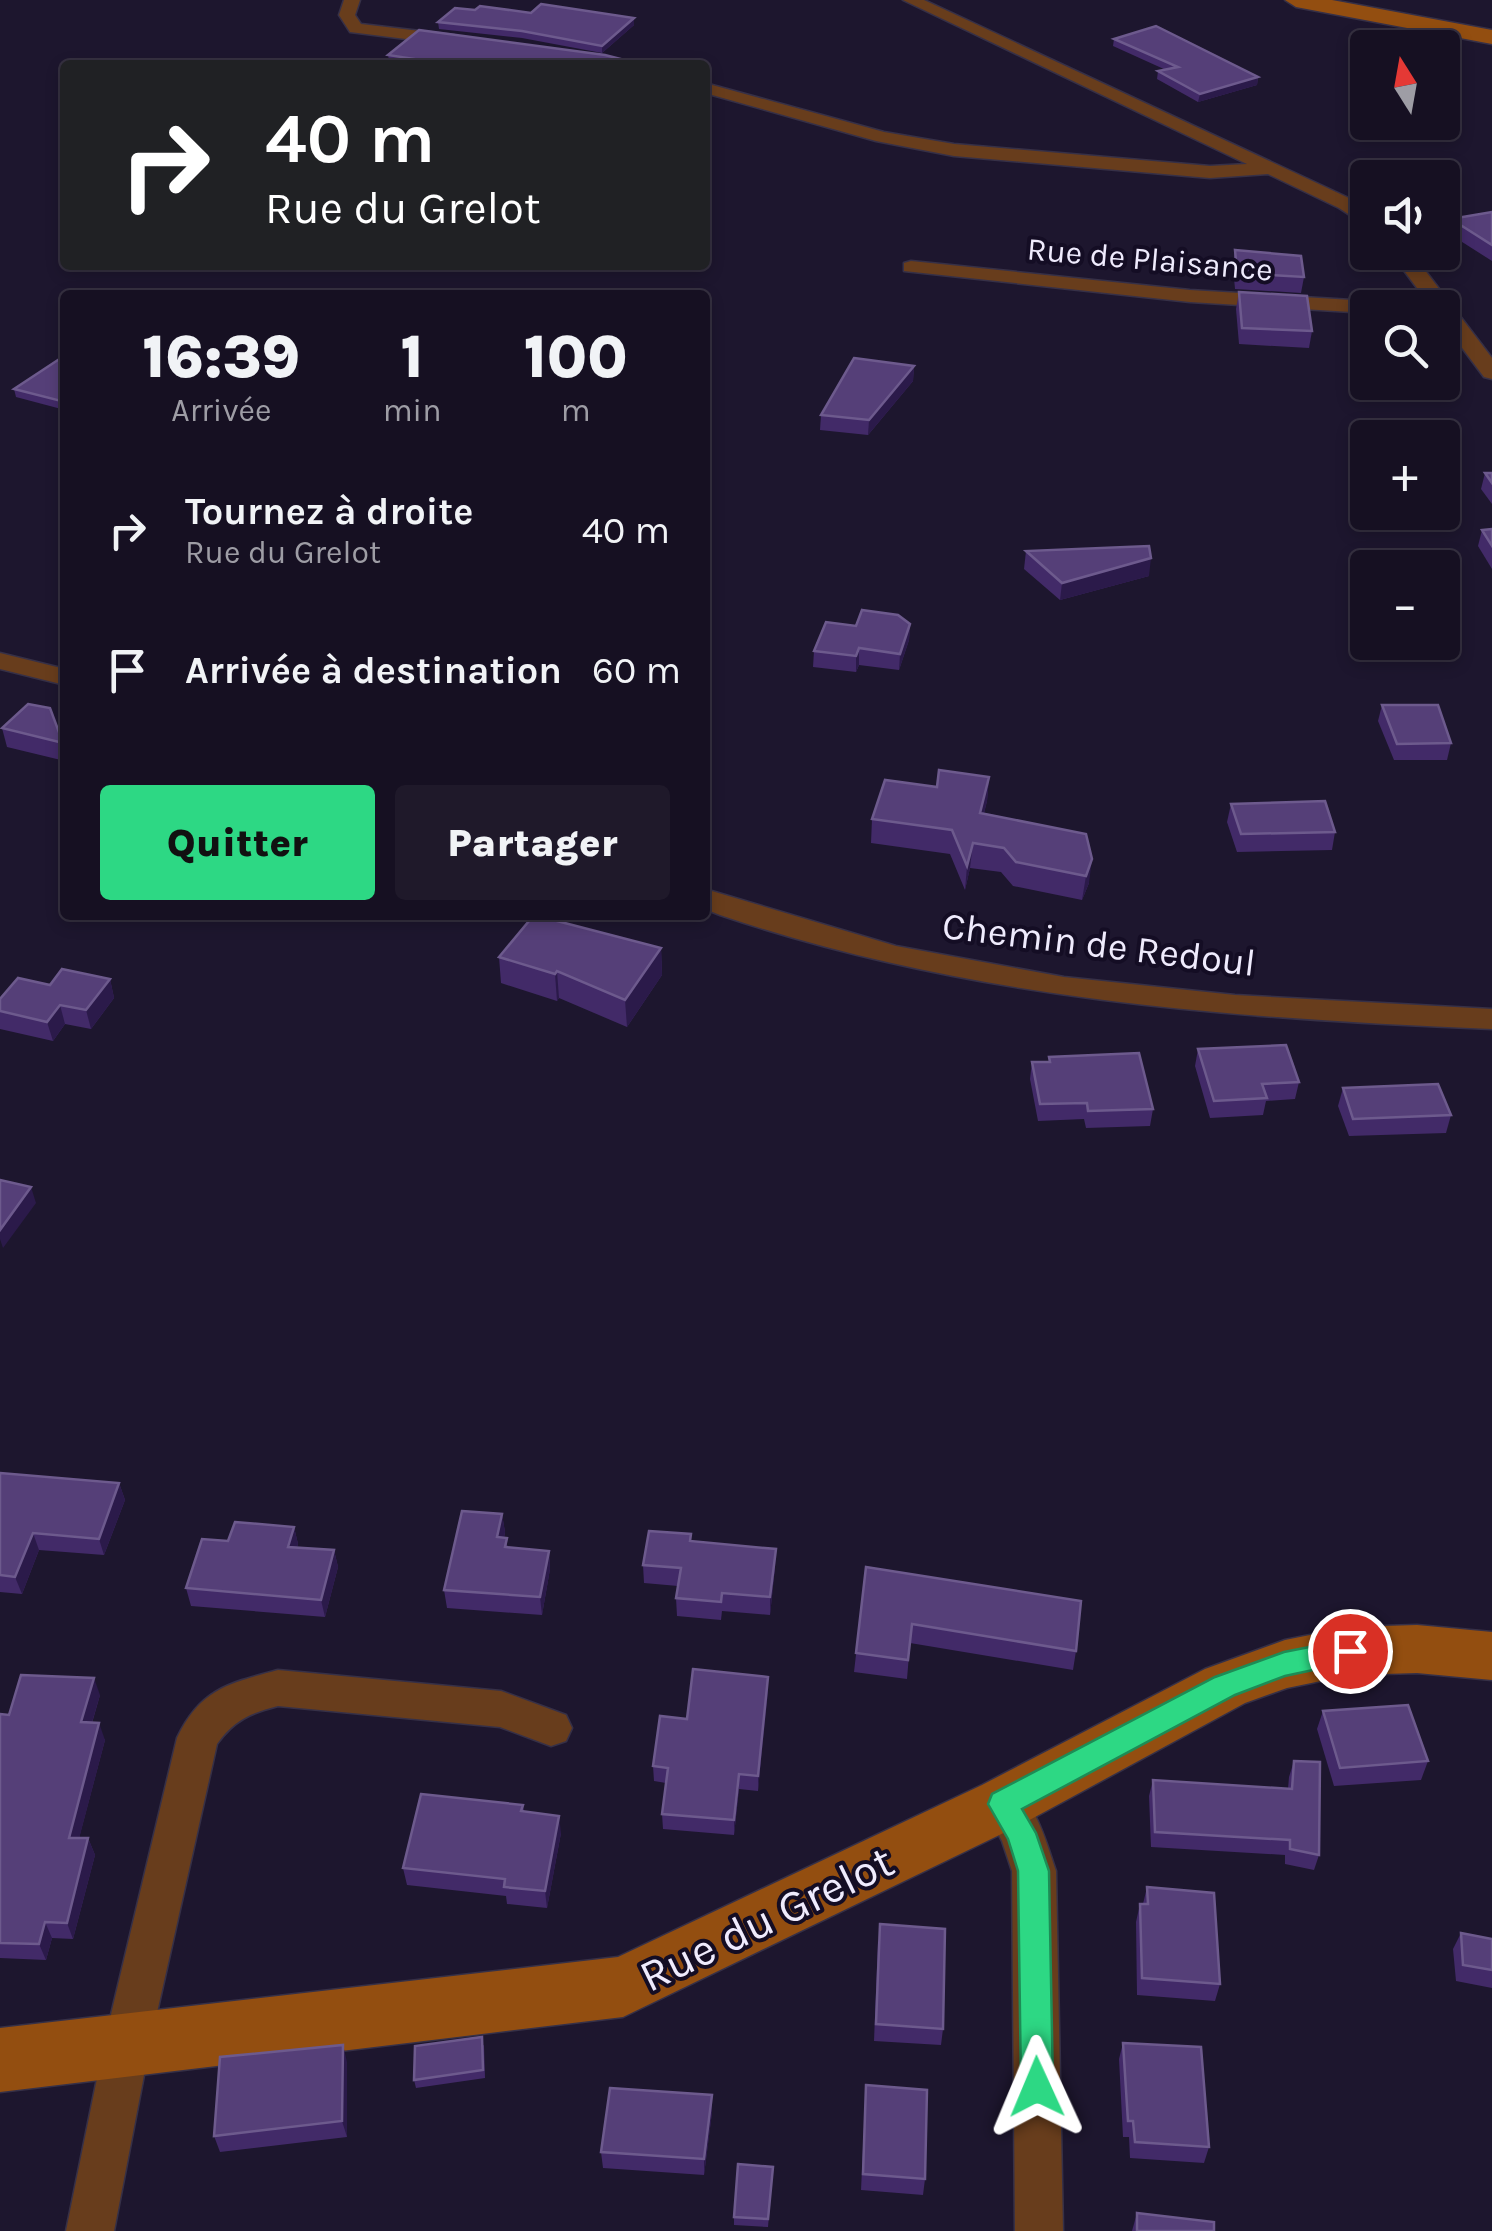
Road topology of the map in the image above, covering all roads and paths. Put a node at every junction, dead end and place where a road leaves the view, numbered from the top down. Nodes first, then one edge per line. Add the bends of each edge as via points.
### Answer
1 (352, 0) edge
2 (910, 0) edge
3 (1296, 0) edge
4 (1492, 38) edge
5 (470, 42) edge
6 (710, 89) edge
7 (1272, 168) junction
8 (1350, 207) edge
9 (911, 267) dead end
10 (1350, 306) edge
11 (1460, 331) edge
12 (1492, 372) edge
13 (0, 661) edge
14 (60, 676) edge
15 (710, 900) edge
16 (1492, 1019) edge
17 (1492, 1656) edge
18 (552, 1728) dead end
19 (1003, 1804) junction
20 (127, 2044) junction
21 (0, 2060) edge
22 (90, 2231) edge
23 (1039, 2231) edge

1 - 5 street via 347,15 356,28
2 - 7 street
3 - 4 street
6 - 7 street via 954,150 1210,172
7 - 8 street
9 - 10 street, Rue de Plaisance
11 - 12 street
13 - 14 street
15 - 16 street, Chemin de Redoul via 888,956 1061,987
17 - 19 street, Rue du Grelot via 1350,1651 1284,1664 1225,1686
18 - 20 street via 501,1709 278,1688 240,1698 215,1714 198,1738
19 - 20 street, Rue du Grelot via 623,1988
19 - 23 street via 1034,1871
20 - 21 street, Rue du Grelot
20 - 22 street

